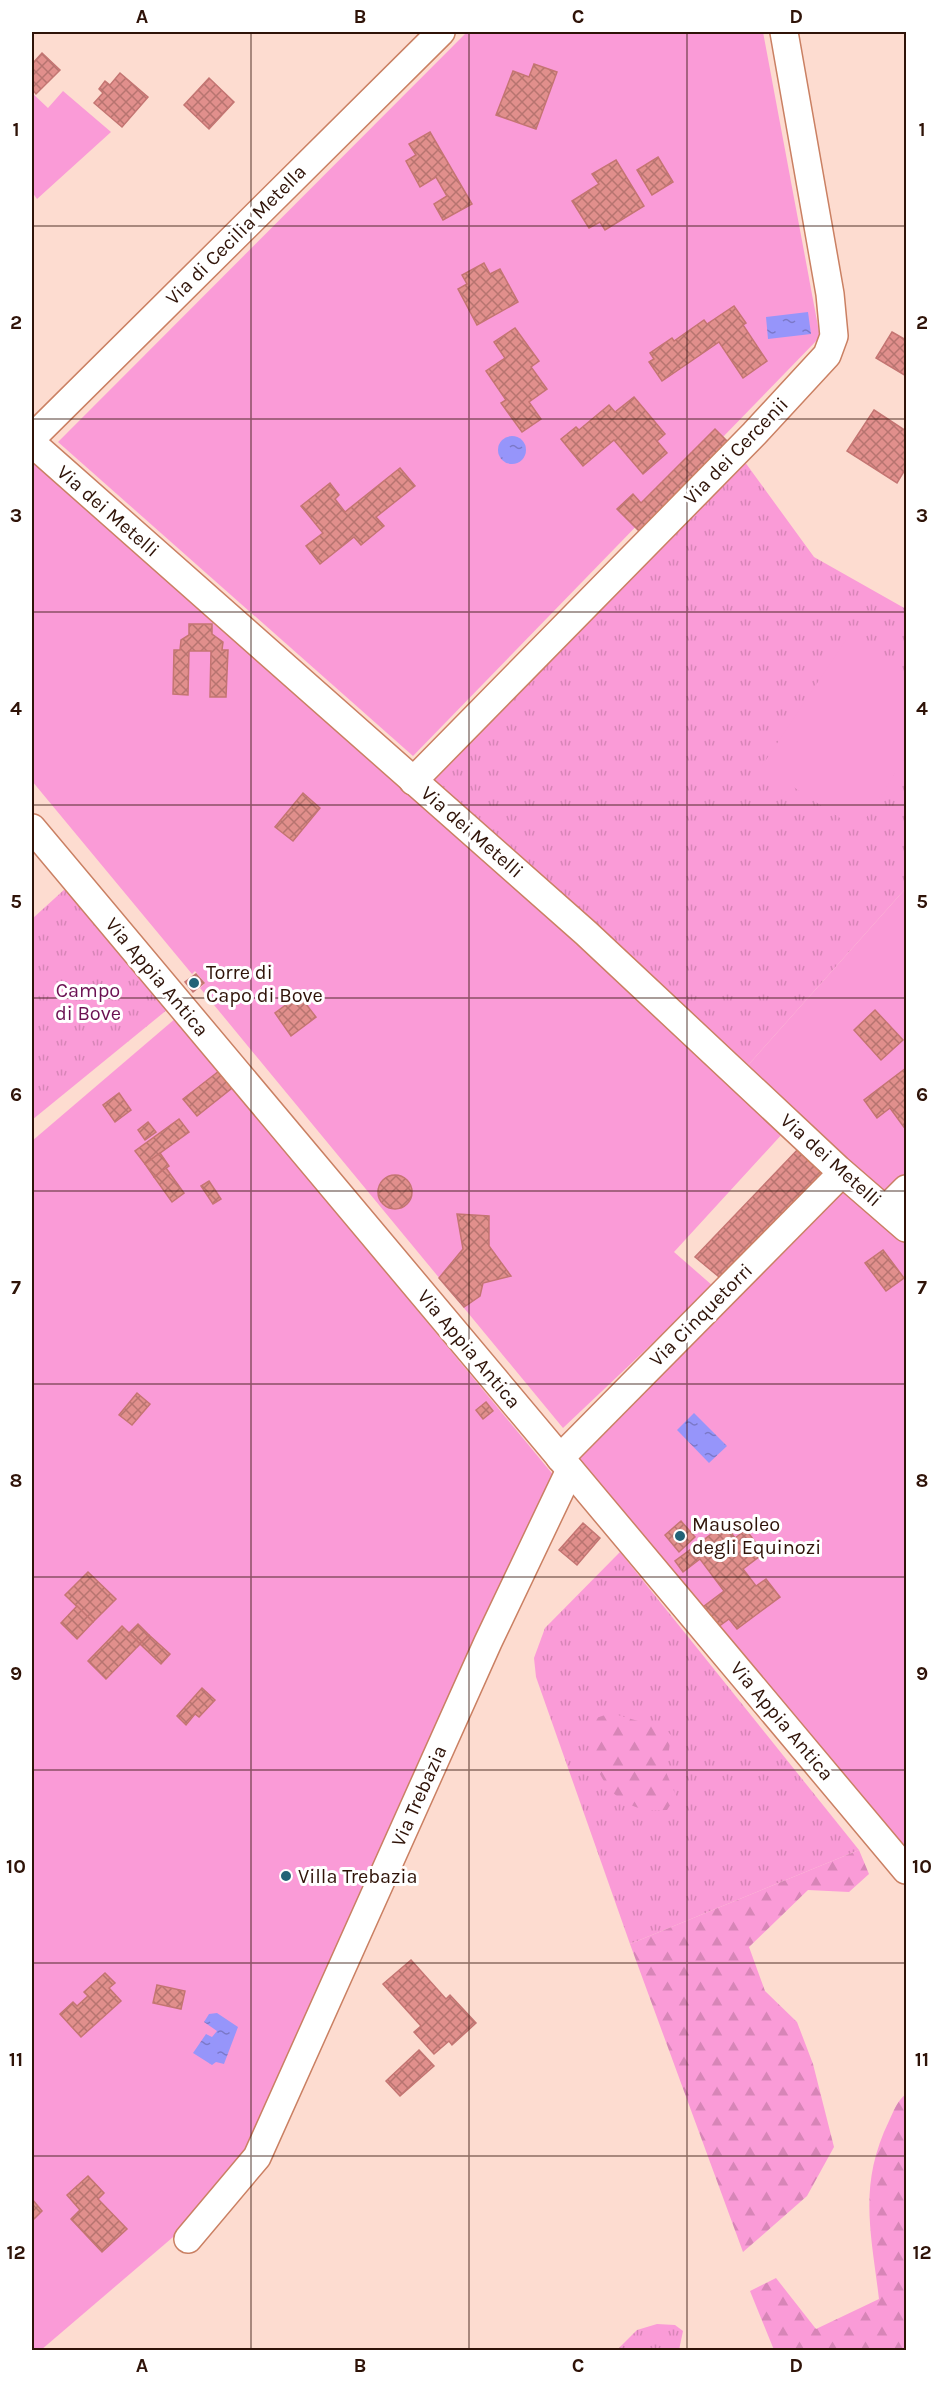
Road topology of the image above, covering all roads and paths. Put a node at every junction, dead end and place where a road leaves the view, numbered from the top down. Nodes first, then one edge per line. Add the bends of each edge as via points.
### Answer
1 (441, 32) edge
2 (784, 32) edge
3 (32, 438) edge
4 (32, 443) edge
5 (414, 781) junction
6 (32, 828) edge
7 (843, 1173) junction
8 (906, 1189) edge
9 (886, 1209) junction
10 (906, 1228) edge
11 (565, 1464) junction
12 (906, 1870) edge
13 (188, 2239) dead end

1 - 3 street, Via di Cecilia Metella
2 - 5 street, Via dei Cercenii via 830,294 832,345 754,434
4 - 5 street, Via dei Metelli
5 - 7 street, Via dei Metelli via 586,933
6 - 11 street, Via Appia Antica
7 - 9 street, Via dei Metelli
7 - 11 street, Via Cinquetorri
8 - 9 street
9 - 10 street, Via dei Metelli
11 - 12 street, Via Appia Antica
11 - 13 street, Via Trebazia via 257,2157

